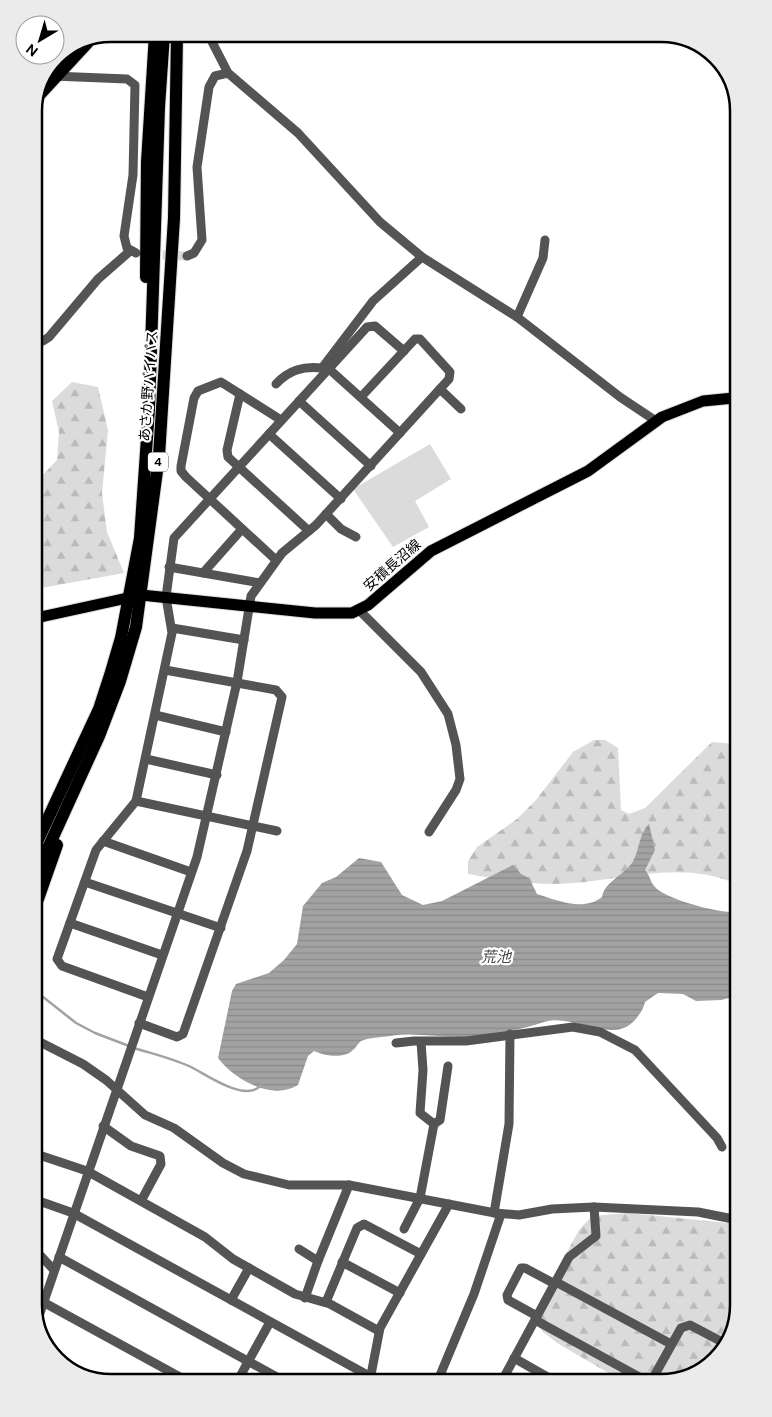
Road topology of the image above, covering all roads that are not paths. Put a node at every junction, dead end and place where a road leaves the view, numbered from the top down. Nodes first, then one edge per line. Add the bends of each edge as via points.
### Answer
1 (156, 42) edge
2 (157, 42) edge
3 (177, 42) edge
4 (212, 42) edge
5 (78, 51) edge
6 (56, 71) edge
7 (228, 73) junction
8 (53, 76) edge
9 (544, 240) dead end
10 (187, 256) dead end
11 (422, 257) junction
12 (517, 317) junction
13 (43, 341) edge
14 (151, 349) junction
15 (404, 351) junction
16 (325, 369) junction
17 (276, 384) dead end
18 (440, 389) junction
19 (240, 394) junction
20 (361, 397) junction
21 (730, 398) edge
22 (299, 401) junction
23 (461, 409) dead end
24 (281, 420) junction
25 (656, 421) junction
26 (400, 433) junction
27 (269, 434) junction
28 (238, 466) junction
29 (370, 466) junction
30 (209, 499) junction
31 (341, 499) junction
32 (324, 516) junction
33 (242, 529) junction
34 (309, 530) junction
35 (356, 537) dead end
36 (343, 538) dead end
37 (276, 560) junction
38 (169, 567) junction
39 (203, 573) junction
40 (260, 583) junction
41 (135, 596) junction
42 (166, 597) junction
43 (250, 606) junction
44 (360, 610) junction
45 (43, 617) edge
46 (172, 628) junction
47 (244, 640) junction
48 (165, 670) junction
49 (238, 682) junction
50 (155, 715) junction
51 (226, 732) junction
52 (146, 759) junction
53 (74, 763) junction
54 (217, 775) junction
55 (80, 779) junction
56 (136, 801) junction
57 (42, 816) edge
58 (208, 817) junction
59 (253, 826) junction
60 (42, 830) edge
61 (277, 831) dead end
62 (429, 832) dead end
63 (103, 841) junction
64 (42, 861) edge
65 (191, 872) junction
66 (85, 882) junction
67 (42, 887) edge
68 (176, 914) junction
69 (70, 923) junction
70 (220, 928) junction
71 (162, 955) junction
72 (148, 997) junction
73 (139, 1023) junction
74 (510, 1034) junction
75 (421, 1042) junction
76 (42, 1043) edge
77 (396, 1043) dead end
78 (448, 1066) dead end
79 (116, 1089) junction
80 (434, 1124) junction
81 (103, 1126) junction
82 (722, 1147) dead end
83 (42, 1155) edge
84 (87, 1171) junction
85 (349, 1185) junction
86 (420, 1198) junction
87 (141, 1201) junction
88 (42, 1202) edge
89 (449, 1204) junction
90 (594, 1207) junction
91 (73, 1213) junction
92 (498, 1213) junction
93 (730, 1218) edge
94 (404, 1229) dead end
95 (299, 1249) dead end
96 (421, 1254) junction
97 (42, 1257) edge
98 (59, 1257) junction
99 (318, 1261) junction
100 (342, 1262) junction
101 (249, 1268) junction
102 (54, 1270) junction
103 (556, 1283) junction
104 (400, 1293) junction
105 (305, 1298) junction
106 (231, 1300) junction
107 (43, 1302) junction
108 (326, 1302) junction
109 (42, 1306) edge
110 (536, 1318) junction
111 (270, 1322) junction
112 (379, 1331) junction
113 (720, 1341) edge
114 (671, 1344) junction
115 (514, 1358) junction
116 (248, 1362) junction
117 (173, 1374) edge
118 (241, 1374) edge
119 (271, 1374) edge
120 (362, 1374) edge
121 (372, 1374) edge
122 (441, 1374) edge
123 (506, 1374) edge
124 (542, 1374) edge
125 (634, 1374) edge
126 (655, 1374) edge

1 - 14 highway via 150,97 146,230 146,329
2 - 14 highway, あさか野バイパス / 4 via 159,107
3 - 41 highway, あさか野バイパス / 4 via 174,218 159,456
4 - 7 street
5 - 6 main road
7 - 10 street via 215,76 209,88 197,167 202,240 194,253
7 - 11 street via 298,133 370,213
8 - 13 street via 127,79 136,87 133,175 124,236 126,245 133,252 98,278
9 - 12 street via 543,258
11 - 12 street
11 - 16 street via 373,301
12 - 25 street
14 - 41 highway, あさか野バイパス / 4
15 - 16 street via 375,326 367,327
15 - 18 street via 415,339 420,339 450,372 449,379
15 - 20 street
16 - 17 street via 304,367 284,375
16 - 20 street
16 - 22 street
18 - 23 street
18 - 26 street
19 - 24 street
19 - 28 street via 227,453
19 - 30 street via 221,382 198,391 194,398 181,471
20 - 26 street
21 - 25 main road, 安積長沼線 via 703,401
22 - 24 street
22 - 29 street
24 - 27 street
25 - 44 main road, 安積長沼線 via 588,471 431,551
26 - 29 street
27 - 28 street
27 - 31 street
28 - 30 street
28 - 34 street
29 - 31 street
30 - 33 street
30 - 38 street via 174,538
31 - 32 street
32 - 34 street
32 - 35 street
32 - 36 street
33 - 37 street
33 - 39 street
34 - 37 street
37 - 40 street
38 - 39 street
38 - 42 street
39 - 40 street
40 - 43 street via 251,596
41 - 42 main road, 安積長沼線
41 - 45 main road, 安積長沼線
41 - 53 highway, あさか野バイパス / 4 via 98,709
41 - 55 highway, あさか野バイパス / 4 via 136,627 120,681
42 - 43 main road, 安積長沼線
42 - 46 street
43 - 44 main road, 安積長沼線 via 330,615
43 - 47 street
44 - 62 street via 421,672 448,714 460,779
46 - 47 street
46 - 48 street
47 - 49 street
48 - 49 street
48 - 50 street
49 - 51 street
49 - 59 street via 276,690 282,697
50 - 51 street
50 - 52 street
51 - 54 street
52 - 54 street
52 - 56 street
53 - 57 highway
53 - 60 highway, あさか野バイパス / 4
54 - 58 street
55 - 64 highway, あさか野バイパス / 4
55 - 67 highway
56 - 58 street
56 - 63 street
58 - 59 street
58 - 65 street
59 - 61 street
59 - 70 street
63 - 65 street
63 - 66 street
65 - 68 street
66 - 68 street
66 - 69 street
68 - 70 street
68 - 71 street
69 - 71 street
69 - 72 street via 57,959 61,966
70 - 73 street via 184,1034 177,1037
71 - 72 street
72 - 73 street
73 - 79 street
74 - 75 street via 466,1041
74 - 82 street via 573,1027 600,1032 629,1045
74 - 92 street via 509,1124
75 - 77 street
75 - 80 street via 420,1113
76 - 79 street via 70,1055
78 - 80 street via 440,1120
79 - 81 street
79 - 85 street via 145,1115 174,1128 244,1174 289,1184
80 - 86 street
81 - 84 street
81 - 87 street via 131,1146 160,1156 161,1164
83 - 84 street
84 - 87 street
84 - 91 street
85 - 86 street
85 - 99 street
86 - 89 street
86 - 94 street
87 - 101 street via 205,1237
88 - 91 street
89 - 92 street
89 - 96 street
90 - 92 street via 519,1215
90 - 93 street via 698,1212
90 - 103 street via 596,1236 572,1253
91 - 98 street
91 - 106 street
92 - 122 street via 474,1294
95 - 99 street
96 - 100 street via 364,1223 357,1228
96 - 104 street
97 - 102 street
98 - 102 street
98 - 116 street
99 - 105 street
100 - 104 street
100 - 108 street
101 - 105 street
101 - 106 street
102 - 107 street
103 - 110 street
103 - 110 street via 521,1268 507,1295 508,1300
103 - 114 street
104 - 112 street
105 - 108 street
106 - 111 street
107 - 109 street
107 - 117 street
108 - 112 street
110 - 115 street
110 - 125 street
111 - 116 street
111 - 120 street
112 - 121 street
113 - 114 street via 688,1325 681,1328
114 - 126 street
115 - 123 street
115 - 124 street
116 - 118 street
116 - 119 street

